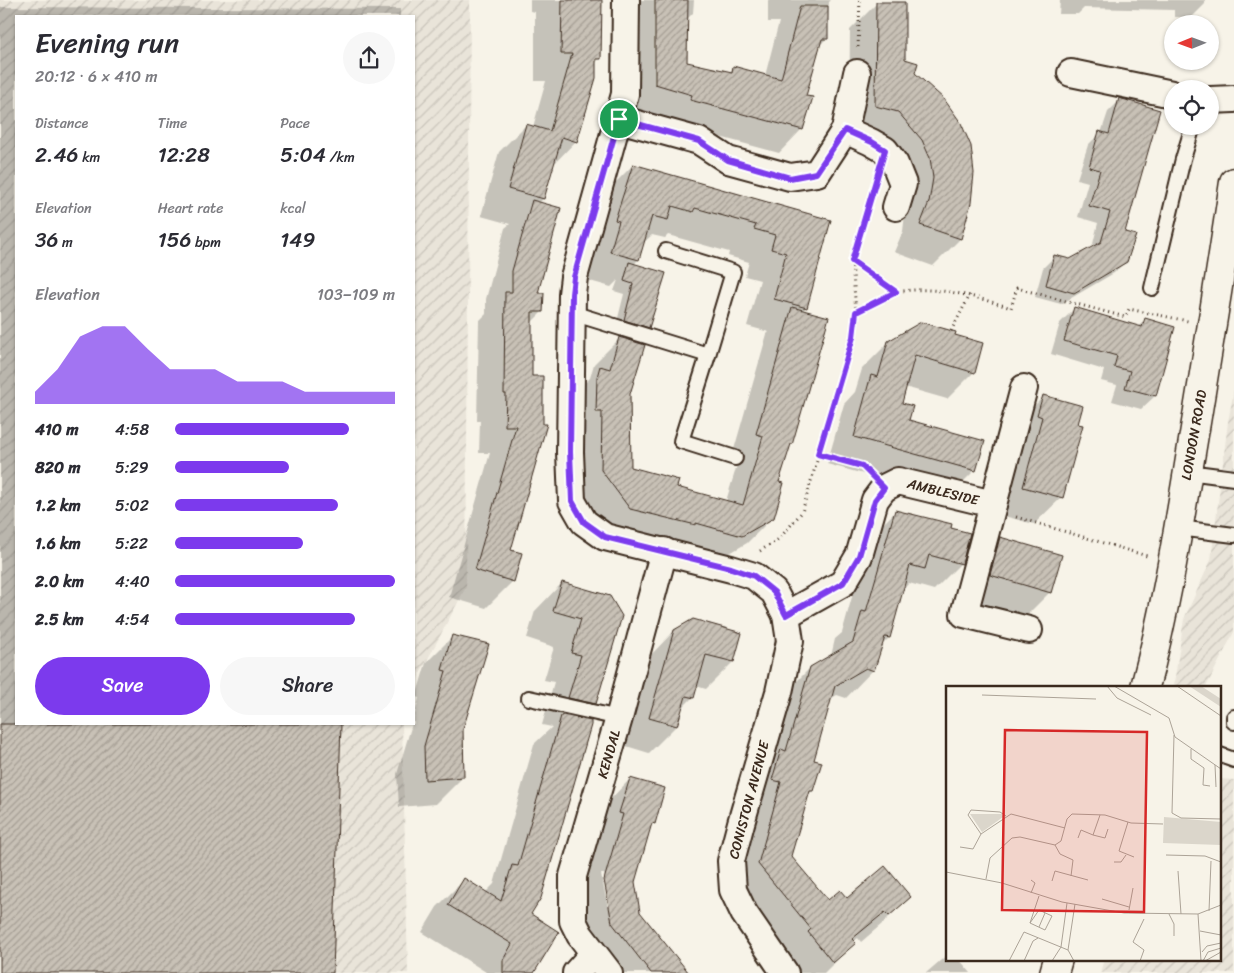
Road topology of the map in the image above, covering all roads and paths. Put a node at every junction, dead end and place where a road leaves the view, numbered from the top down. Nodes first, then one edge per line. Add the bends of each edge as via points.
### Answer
1 (626, 0) edge
2 (860, 0) edge
3 (857, 73) joint
4 (1071, 73) dead end
5 (1164, 92) edge
6 (1234, 99) edge
7 (1219, 100) edge
8 (619, 119) junction
9 (845, 130) junction
10 (1190, 135) edge
11 (1234, 182) edge
12 (870, 197) dead end
13 (896, 207) dead end
14 (666, 251) dead end
15 (852, 261) junction
16 (1152, 288) dead end
17 (896, 292) junction
18 (970, 295) junction
19 (856, 312) junction
20 (572, 313) junction
21 (1213, 327) junction
22 (951, 331) dead end
23 (708, 355) junction
24 (1024, 388) dead end
25 (818, 454) junction
26 (735, 458) dead end
27 (1188, 472) junction
28 (1234, 478) edge
29 (884, 488) junction
30 (992, 507) junction
31 (1179, 528) junction
32 (1234, 535) edge
33 (664, 551) junction
34 (1172, 564) junction
35 (731, 568) junction
36 (786, 615) junction
37 (1029, 630) dead end
38 (1145, 686) edge
39 (529, 698) dead end
40 (1234, 717) edge
41 (619, 718) junction
42 (1234, 722) edge
43 (1222, 756) edge
44 (1234, 760) edge
45 (1058, 960) edge
46 (601, 963) edge
47 (576, 973) edge
48 (785, 973) edge
49 (1054, 973) edge

1 - 8 street, CONISTON AVENUE via 626,94
2 - 3 path
3 - 9 street
4 - 5 street
6 - 7 street
8 - 9 street via 699,141 728,160 790,178 816,173
8 - 20 street, CONISTON AVENUE via 574,277
9 - 13 street via 885,150 895,164 902,184
10 - 16 lane
11 - 21 street, LONDON ROAD
12 - 15 path
14 - 23 lane via 733,272
15 - 17 path
15 - 19 path
17 - 18 path via 910,290
17 - 19 path
18 - 21 path via 1011,308 1018,288 1125,317 1129,309
18 - 22 path
19 - 25 path via 853,337
20 - 23 lane
20 - 33 street, CONISTON AVENUE via 572,501 584,522 605,537
21 - 27 street, LONDON ROAD
23 - 26 lane via 681,442
24 - 30 street, AMBLESIDE
25 - 29 path via 862,466
25 - 35 path via 802,512 779,539
27 - 28 lane
27 - 31 street, LONDON ROAD
29 - 30 street, AMBLESIDE via 898,481
29 - 36 street via 875,500 859,556 843,583
30 - 34 path
30 - 37 street, AMBLESIDE via 964,614
31 - 32 lane
31 - 34 street, LONDON ROAD
33 - 35 street, CONISTON AVENUE
33 - 41 street, KENDAL
34 - 38 street, LONDON ROAD
35 - 36 street, CONISTON AVENUE via 754,576 774,592
36 - 48 street, CONISTON AVENUE via 790,641 779,692 731,861 733,890 744,913
39 - 41 lane
40 - 42 lane
41 - 46 street, KENDAL via 573,876 573,921
43 - 44 lane
45 - 49 street
46 - 47 street, KENDAL

